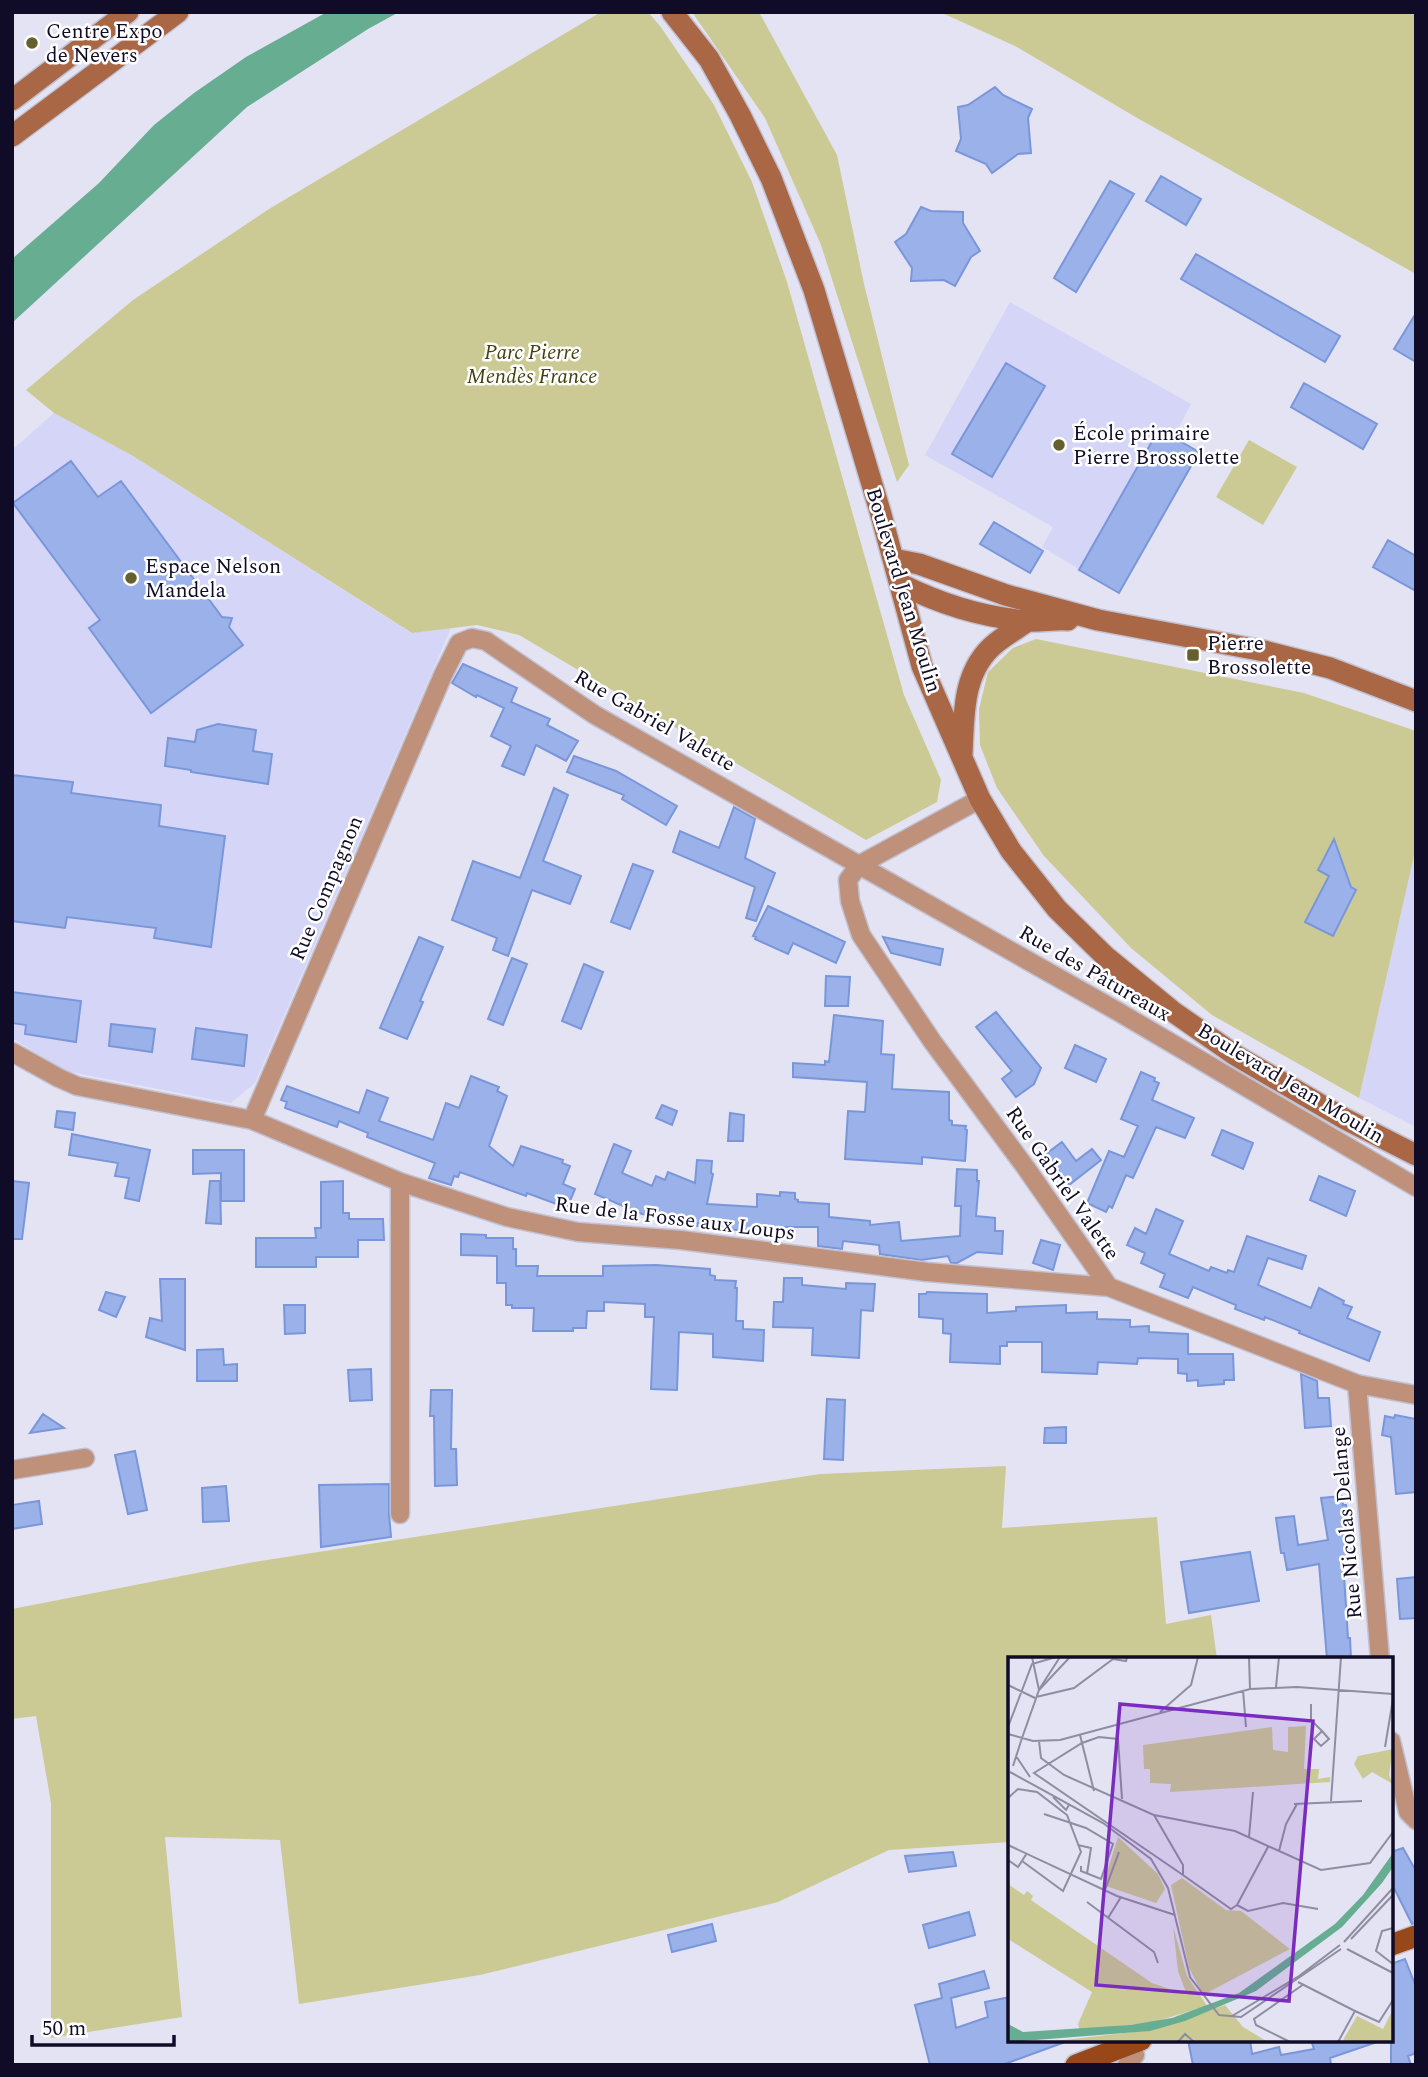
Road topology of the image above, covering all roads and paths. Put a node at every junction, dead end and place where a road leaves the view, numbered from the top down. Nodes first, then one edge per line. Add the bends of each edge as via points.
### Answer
1 (128, 12) edge
2 (178, 12) edge
3 (672, 12) edge
4 (12, 100) edge
5 (12, 136) edge
6 (893, 559) junction
7 (900, 584) junction
8 (1098, 620) junction
9 (1028, 621) junction
10 (443, 675) joint
11 (1416, 701) edge
12 (962, 760) junction
13 (980, 799) junction
14 (859, 865) junction
15 (12, 1052) edge
16 (251, 1120) junction
17 (1416, 1156) edge
18 (400, 1182) junction
19 (1416, 1187) edge
20 (1110, 1287) junction
21 (1357, 1384) junction
22 (1416, 1395) edge
23 (85, 1458) dead end
24 (12, 1471) edge
25 (400, 1514) dead end
26 (1380, 1657) edge
27 (1393, 1749) edge
28 (1416, 1820) edge
29 (1416, 1936) edge
30 (1393, 1944) edge
31 (1133, 2050) edge
32 (1085, 2063) edge

1 - 4 main road
2 - 5 main road
3 - 6 main road, Boulevard Jean Moulin via 709,59 771,178 814,290
6 - 7 main road, Boulevard Jean Moulin
6 - 8 main road
7 - 9 main road via 942,604
7 - 12 main road, Boulevard Jean Moulin via 922,666
8 - 9 main road
8 - 11 main road via 1264,651 1330,668
9 - 12 main road via 994,644 975,668 965,700
10 - 14 street, Rue Gabriel Valette via 459,643 472,638 486,641 595,715
10 - 16 street, Rue Compagnon
12 - 13 main road, Boulevard Jean Moulin
13 - 14 street
13 - 17 main road, Boulevard Jean Moulin via 1011,851 1057,909 1105,957 1235,1055
14 - 19 street, Rue des Pâtureaux
14 - 20 street, Rue Gabriel Valette via 848,880 861,935
15 - 16 street, Rue de la Fosse aux Loups via 77,1086
16 - 18 street, Rue de la Fosse aux Loups
18 - 20 street, Rue de la Fosse aux Loups via 508,1217 578,1233 681,1240 927,1272
18 - 25 street
20 - 21 street, Rue Gabriel Valette
21 - 22 street, Rue Gabriel Valette
21 - 26 street, Rue Nicolas Delange
23 - 24 street
27 - 28 street via 1408,1812
29 - 30 main road
31 - 32 main road

